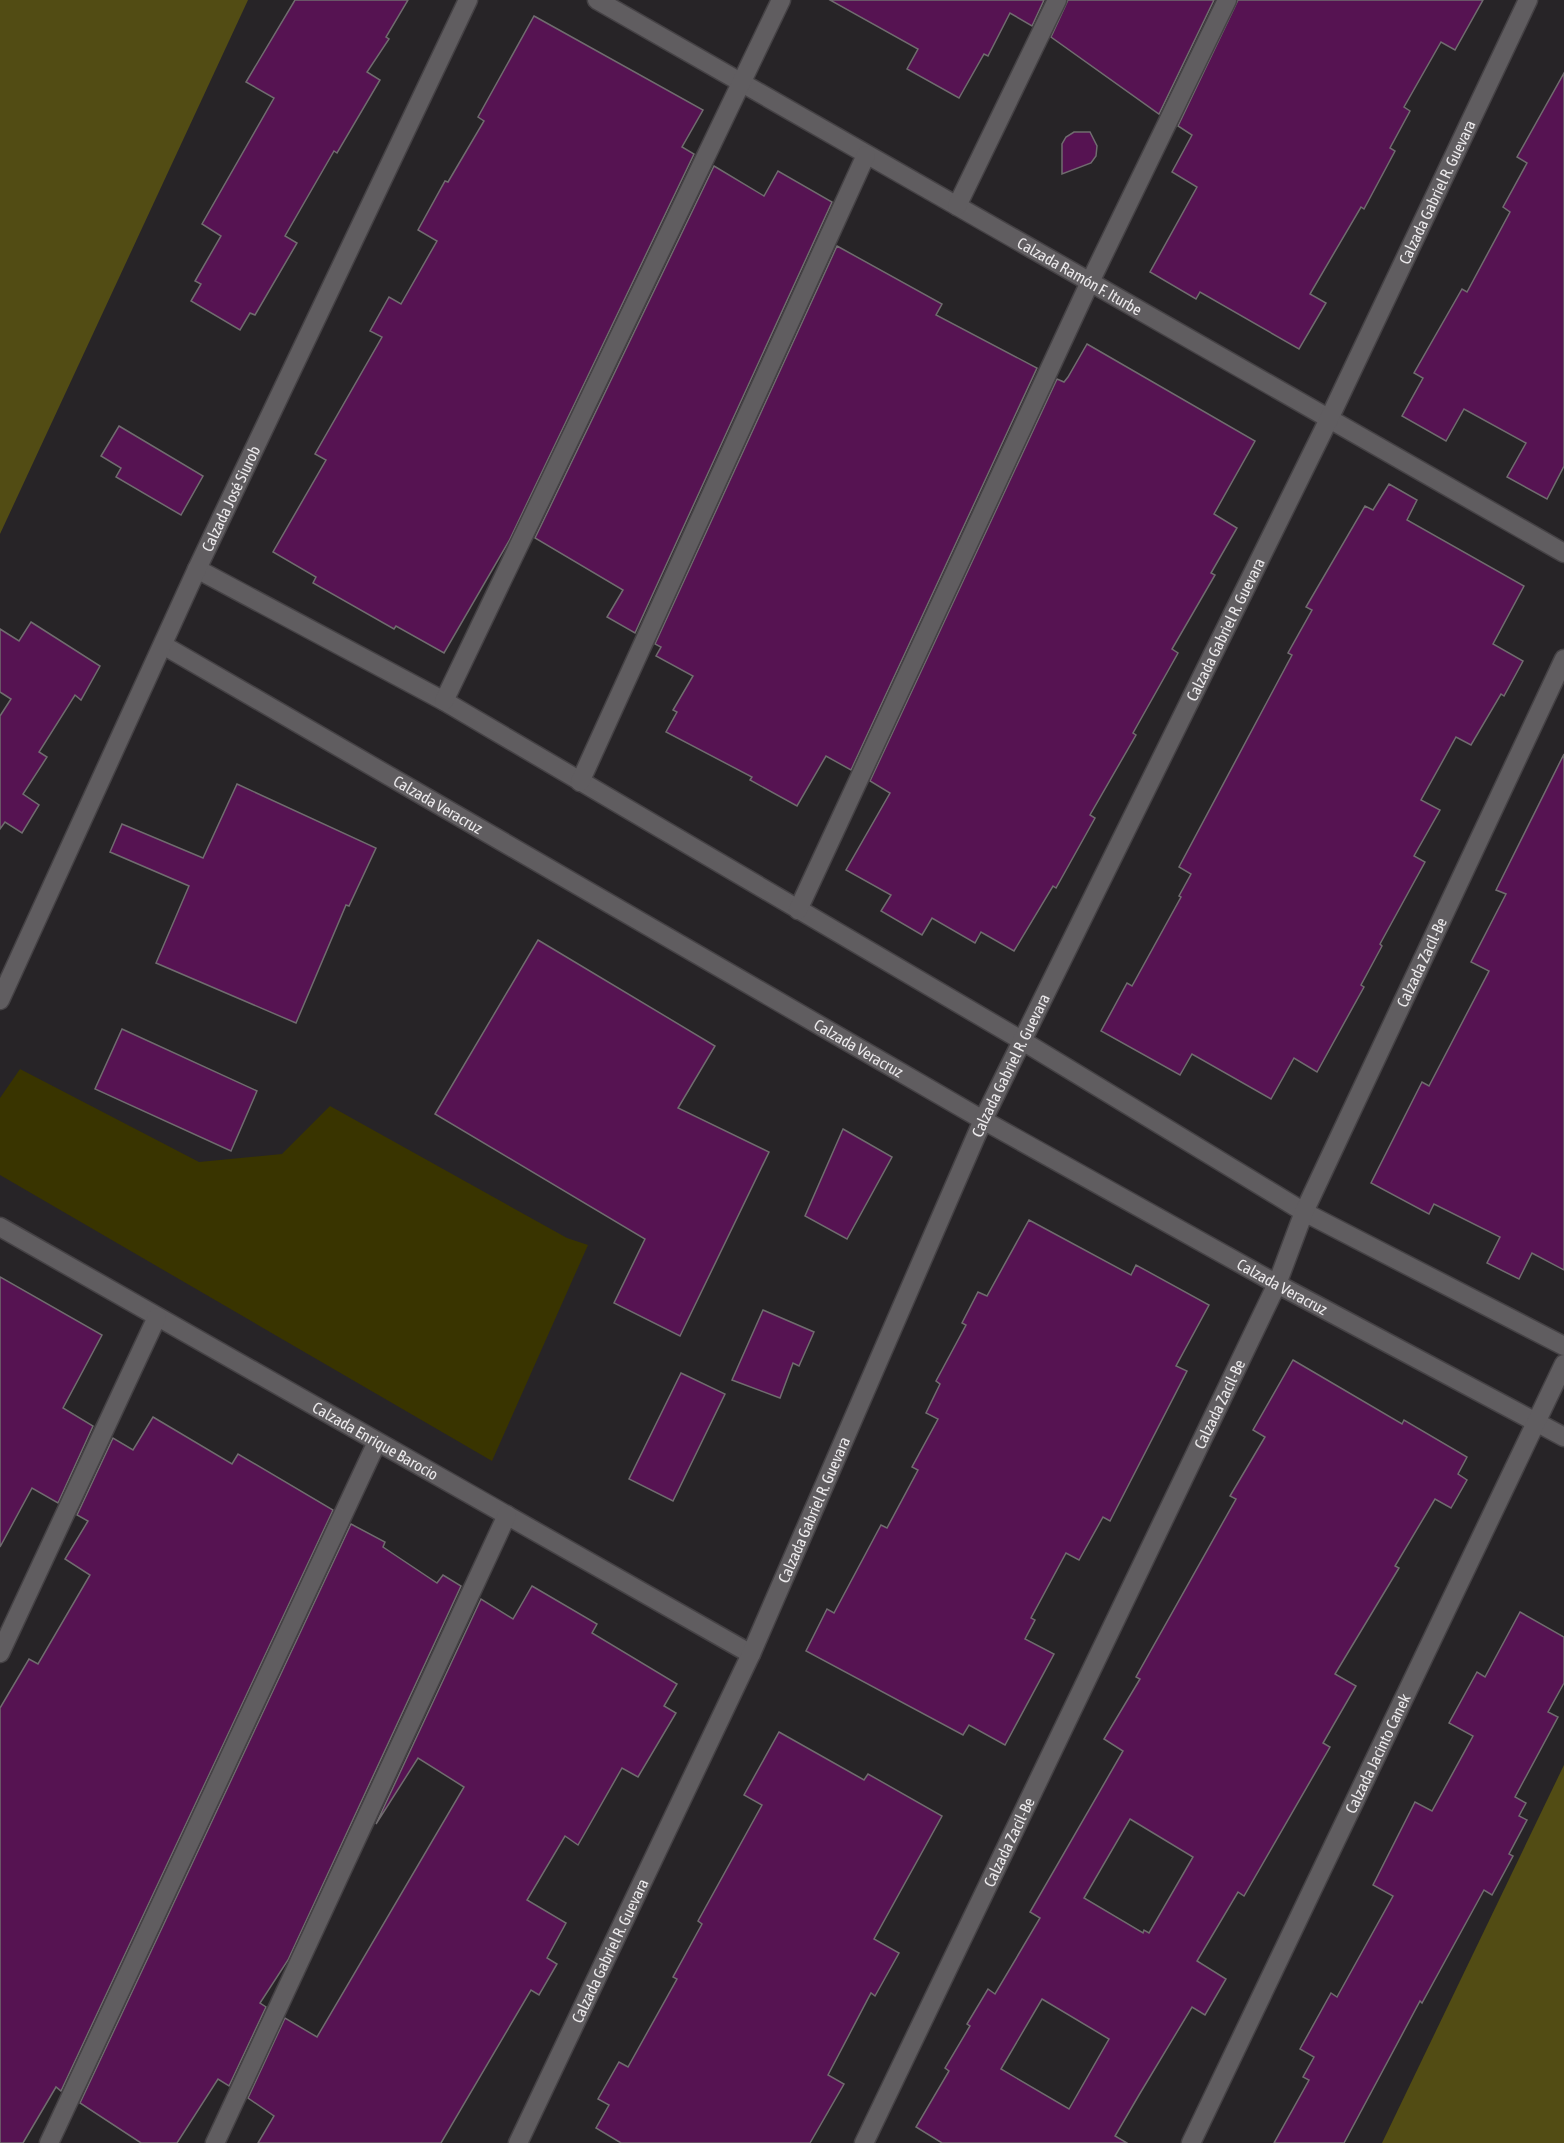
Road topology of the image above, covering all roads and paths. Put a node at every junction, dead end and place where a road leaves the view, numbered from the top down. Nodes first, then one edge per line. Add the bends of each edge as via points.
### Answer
1 (468, 0) edge
2 (597, 0) edge
3 (781, 0) edge
4 (1058, 0) edge
5 (1227, 0) edge
6 (1528, 0) edge
7 (741, 83) junction
8 (867, 155) junction
9 (957, 206) junction
10 (1090, 282) junction
11 (1329, 419) junction
12 (1564, 553) edge
13 (197, 569) junction
14 (163, 645) junction
15 (1564, 659) edge
16 (444, 701) junction
17 (580, 782) junction
18 (798, 910) junction
19 (0, 1000) edge
20 (1021, 1040) junction
21 (983, 1120) junction
22 (1304, 1212) junction
23 (0, 1227) edge
24 (1277, 1284) junction
25 (157, 1317) junction
26 (1564, 1346) edge
27 (1564, 1364) edge
28 (1536, 1422) junction
29 (1564, 1437) edge
30 (377, 1442) junction
31 (507, 1515) junction
32 (0, 1653) edge
33 (751, 1654) junction
34 (49, 2143) edge
35 (215, 2143) edge
36 (518, 2143) edge
37 (864, 2143) edge
38 (1191, 2143) edge

1 - 13 street, Calzada José Siurob
2 - 7 street, Calzada Ramón F. Iturbe
3 - 7 street
4 - 9 street
5 - 10 street
6 - 11 street, Calzada Gabriel R. Guevara
7 - 8 street, Calzada Ramón F. Iturbe
7 - 16 street
8 - 9 street, Calzada Ramón F. Iturbe
8 - 17 street
9 - 10 street, Calzada Ramón F. Iturbe
10 - 11 street, Calzada Ramón F. Iturbe
10 - 18 street
11 - 12 street, Calzada Ramón F. Iturbe
11 - 20 street, Calzada Gabriel R. Guevara
13 - 14 street, Calzada José Siurob
13 - 16 street
14 - 19 street, Calzada José Siurob
14 - 21 street, Calzada Veracruz
15 - 22 street, Calzada Zacil-Be
16 - 17 street
17 - 18 street
18 - 20 street
20 - 21 street, Calzada Gabriel R. Guevara
20 - 22 street
21 - 24 street, Calzada Veracruz
21 - 33 street, Calzada Gabriel R. Guevara
22 - 24 street, Calzada Zacil-Be
22 - 26 street
23 - 25 street, Calzada Enrique Barocio
24 - 28 street, Calzada Veracruz
24 - 37 street, Calzada Zacil-Be
25 - 30 street, Calzada Enrique Barocio
25 - 32 street
27 - 28 street, Calzada Jacinto Canek
28 - 29 street, Calzada Veracruz
28 - 38 street, Calzada Jacinto Canek
30 - 31 street, Calzada Enrique Barocio
30 - 34 street
31 - 33 street, Calzada Enrique Barocio
31 - 35 street
33 - 36 street, Calzada Gabriel R. Guevara

